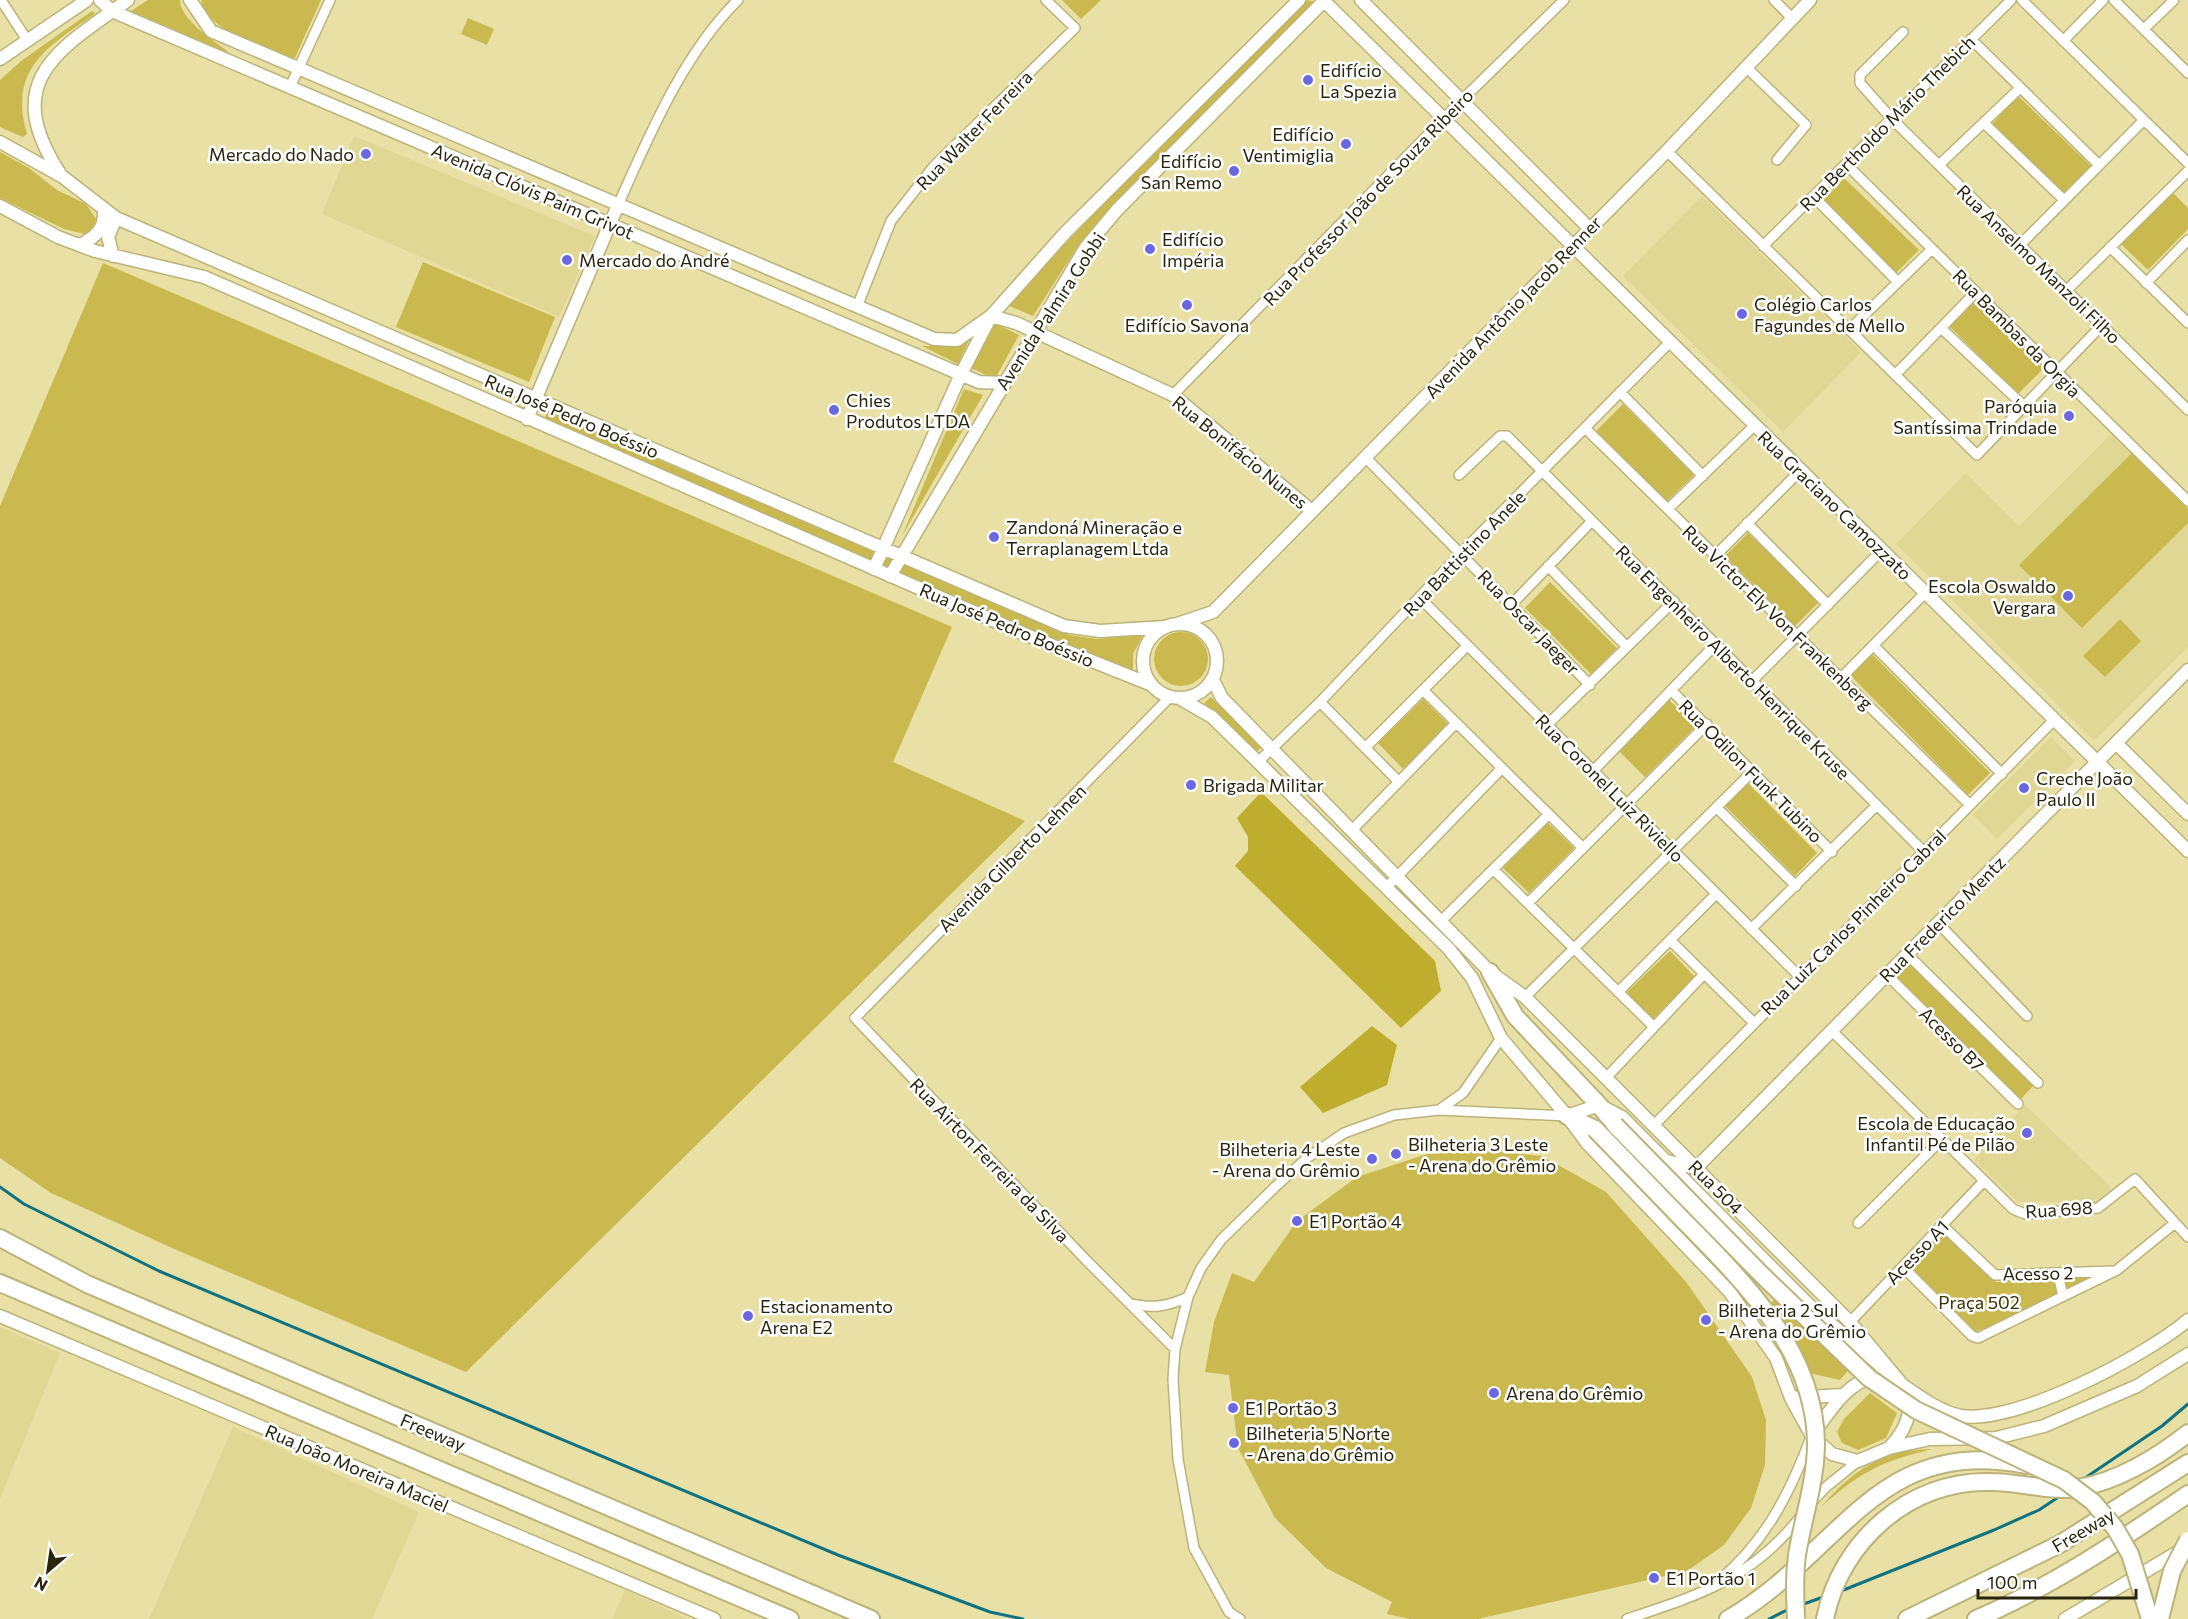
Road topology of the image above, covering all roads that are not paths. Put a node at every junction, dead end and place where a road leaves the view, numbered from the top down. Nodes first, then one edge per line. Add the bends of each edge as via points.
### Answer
1 (1, 0) edge
2 (87, 0) edge
3 (100, 0) edge
4 (128, 0) edge
5 (190, 0) edge
6 (330, 0) edge
7 (738, 0) edge
8 (1046, 0) edge
9 (1299, 0) edge
10 (1324, 0) edge
11 (1361, 0) edge
12 (1564, 0) edge
13 (1774, 0) edge
14 (1810, 0) edge
15 (2011, 0) edge
16 (2022, 0) edge
17 (2103, 0) edge
18 (2114, 0) edge
19 (2174, 0) edge
20 (112, 11) junction
21 (1792, 18) junction
22 (2144, 29) junction
23 (1904, 32) dead end
24 (1971, 39) junction
25 (27, 40) junction
26 (2063, 41) junction
27 (0, 59) edge
28 (1746, 67) junction
29 (297, 68) junction
30 (2188, 72) edge
31 (290, 87) junction
32 (2020, 88) junction
33 (1462, 100) junction
34 (1891, 118) junction
35 (1443, 119) junction
36 (2144, 120) junction
37 (1983, 123) junction
38 (0, 142) edge
39 (1667, 151) junction
40 (1777, 160) dead end
41 (2188, 162) edge
42 (1846, 164) junction
43 (1938, 165) junction
44 (2099, 165) junction
45 (2188, 171) edge
46 (63, 177) junction
47 (1813, 196) junction
48 (2064, 200) junction
49 (618, 205) junction
50 (0, 206) edge
51 (104, 211) junction
52 (116, 218) junction
53 (610, 224) junction
54 (1590, 229) junction
55 (2188, 240) edge
56 (80, 245) junction
57 (2020, 245) junction
58 (1763, 246) junction
59 (1572, 247) junction
60 (2110, 247) junction
61 (1932, 249) junction
62 (113, 256) junction
63 (1898, 282) junction
64 (2146, 283) junction
65 (2066, 291) junction
66 (1976, 292) junction
67 (857, 307) junction
68 (991, 316) junction
69 (2188, 323) edge
70 (2102, 325) junction
71 (1941, 327) junction
72 (1849, 330) junction
73 (1037, 333) junction
74 (1669, 343) junction
75 (2057, 372) junction
76 (961, 374) junction
77 (1895, 375) junction
78 (1003, 383) junction
79 (1620, 392) junction
80 (1173, 395) junction
81 (535, 400) junction
82 (2024, 406) junction
83 (2188, 410) edge
84 (527, 419) junction
85 (1754, 426) junction
86 (1586, 429) junction
87 (1366, 458) junction
88 (1800, 471) junction
89 (1544, 473) junction
90 (1459, 475) dead end
91 (1703, 476) junction
92 (2188, 501) edge
93 (1668, 509) junction
94 (1312, 511) junction
95 (1592, 521) junction
96 (1747, 523) junction
97 (881, 548) junction
98 (1881, 551) junction
99 (1461, 554) junction
100 (1716, 555) junction
101 (901, 557) junction
102 (1548, 566) junction
103 (874, 569) junction
104 (890, 576) junction
105 (1925, 593) junction
106 (1420, 598) junction
107 (1674, 601) junction
108 (1511, 605) junction
109 (1828, 605) junction
110 (1213, 612) junction
111 (1171, 625) junction
112 (1797, 635) junction
113 (1208, 636) junction
114 (1715, 645) junction
115 (1467, 646) junction
116 (1874, 646) junction
117 (1628, 647) junction
118 (2188, 670) edge
119 (1841, 678) junction
120 (1213, 680) junction
121 (1752, 681) junction
122 (1590, 684) junction
123 (1152, 685) junction
124 (1423, 690) junction
125 (1671, 690) junction
126 (1176, 698) junction
127 (1320, 702) junction
128 (2054, 720) junction
129 (1456, 723) junction
130 (1707, 724) junction
131 (1547, 725) junction
132 (2117, 744) junction
133 (1365, 748) junction
134 (1272, 749) junction
135 (1258, 762) junction
136 (2097, 763) junction
137 (1502, 768) junction
138 (1593, 771) junction
139 (1752, 772) junction
140 (2002, 774) junction
141 (1298, 776) junction
142 (1399, 782) junction
143 (1286, 788) junction
144 (1625, 803) junction
145 (1877, 805) junction
146 (1970, 805) junction
147 (1717, 808) junction
148 (1549, 814) junction
149 (2188, 814) edge
150 (1352, 830) junction
151 (1582, 847) junction
152 (1672, 850) junction
153 (1923, 851) junction
154 (2188, 851) edge
155 (1832, 852) junction
156 (1494, 870) junction
157 (1397, 877) junction
158 (1796, 886) junction
159 (1387, 887) junction
160 (1716, 894) junction
161 (1528, 903) junction
162 (1441, 921) junction
163 (1938, 923) junction
164 (1751, 929) junction
165 (1459, 939) junction
166 (1670, 940) junction
167 (1574, 948) junction
168 (1449, 949) junction
169 (1907, 954) junction
170 (1490, 972) junction
171 (1704, 974) junction
172 (1887, 975) junction
173 (1800, 978) junction
174 (1618, 992) junction
175 (1525, 997) junction
176 (2027, 1016) dead end
177 (855, 1018) joint
178 (1754, 1023) junction
179 (1654, 1027) junction
180 (1832, 1031) junction
181 (1501, 1038) junction
182 (1606, 1078) junction
183 (2038, 1083) dead end
184 (2018, 1104) dead end
185 (1599, 1105) junction
186 (1438, 1110) junction
187 (1567, 1116) junction
188 (1653, 1125) junction
189 (1942, 1139) junction
190 (1666, 1161) junction
191 (1696, 1168) junction
192 (1984, 1182) junction
193 (1858, 1223) dead end
194 (2175, 1223) junction
195 (1942, 1226) junction
196 (0, 1238) edge
197 (2188, 1238) edge
198 (1903, 1267) junction
199 (2117, 1270) junction
200 (2058, 1274) junction
201 (0, 1283) edge
202 (2063, 1296) junction
203 (1188, 1297) junction
204 (1127, 1302) junction
205 (0, 1316) edge
206 (2188, 1320) edge
207 (1850, 1322) junction
208 (1175, 1349) junction
209 (2188, 1354) edge
210 (1900, 1383) junction
211 (1842, 1395) junction
212 (1791, 1398) junction
213 (2188, 1434) edge
214 (1812, 1436) junction
215 (1890, 1448) junction
216 (1858, 1461) junction
217 (2188, 1463) edge
218 (2036, 1467) junction
219 (2188, 1494) edge
220 (2188, 1540) edge
221 (2188, 1545) edge
222 (1706, 1591) junction
223 (2068, 1618) edge
224 (714, 1619) edge
225 (790, 1619) edge
226 (871, 1619) edge
227 (1240, 1619) edge
228 (1627, 1619) edge
229 (1728, 1619) edge
230 (1796, 1619) edge
231 (1825, 1619) edge
232 (1907, 1619) edge
233 (1976, 1619) edge
234 (2150, 1619) edge
235 (2160, 1619) edge

1 - 25 street
2 - 25 street
3 - 20 street, Avenida Clóvis Paim Grivot
4 - 20 street
5 - 29 street, Avenida Clóvis Paim Grivot via 211,31
6 - 29 street
7 - 49 street via 719,19 658,115
8 - 67 street, Rua Walter Ferreira via 1075,28 934,166 891,221
9 - 68 street, Avenida Palmira Gobbi via 1065,233
10 - 35 street, Rua Graciano Camozzato
10 - 73 street, Avenida Palmira Gobbi via 1086,247
11 - 33 street
12 - 33 street, Rua Professor João de Souza Ribeiro
13 - 21 street
14 - 21 street, Avenida Antônio Jacob Renner
15 - 24 street, Rua Bertholdo Mário Thebich
16 - 26 street
17 - 26 street
18 - 22 street
19 - 22 street
20 - 31 street, Avenida Clóvis Paim Grivot
20 - 46 street via 45,62 30,93 31,122
21 - 28 street, Avenida Antônio Jacob Renner
22 - 30 street
23 - 34 street, Rua Anselmo Manzoli Filho via 1859,79
24 - 32 street
24 - 34 street, Rua Bertholdo Mário Thebich
25 - 27 street
26 - 36 street
28 - 39 street, Avenida Antônio Jacob Renner
28 - 40 street via 1806,125
29 - 31 street
29 - 49 street, Avenida Clóvis Paim Grivot
31 - 53 street, Avenida Clóvis Paim Grivot
32 - 37 street
32 - 44 street
33 - 35 street, Rua Professor João de Souza Ribeiro
33 - 54 street
34 - 42 street, Rua Bertholdo Mário Thebich
34 - 43 street, Rua Anselmo Manzoli Filho
35 - 59 street, Rua Graciano Camozzato
35 - 80 street, Rua Professor João de Souza Ribeiro
36 - 41 street
36 - 44 street
37 - 43 street
37 - 48 street
38 - 46 street, Rua José Pedro Boéssio
39 - 54 street, Avenida Antônio Jacob Renner
39 - 58 street
42 - 47 street, Rua Bertholdo Mário Thebich
42 - 61 street, Rua Bambas da Orgia
43 - 57 street, Rua Anselmo Manzoli Filho
44 - 48 street
45 - 60 street
46 - 51 street, Rua José Pedro Boéssio
47 - 58 street, Rua Bertholdo Mário Thebich
47 - 63 street
48 - 57 street
49 - 53 street
49 - 67 street, Avenida Clóvis Paim Grivot
50 - 56 street, Rua José Pedro Boéssio
51 - 52 street, Rua José Pedro Boéssio
51 - 56 street via 99,233
52 - 62 street via 108,237
52 - 81 street, Rua José Pedro Boéssio
53 - 76 street, Avenida Clóvis Paim Grivot
53 - 81 street
54 - 59 street, Avenida Antônio Jacob Renner
55 - 64 street
56 - 62 street, Rua José Pedro Boéssio
57 - 65 street, Rua Anselmo Manzoli Filho
58 - 72 street
59 - 74 street, Rua Graciano Camozzato
59 - 87 street, Avenida Antônio Jacob Renner
60 - 64 street
60 - 65 street
61 - 63 street
61 - 66 street, Rua Bambas da Orgia
62 - 84 street, Rua José Pedro Boéssio via 204,277
63 - 72 street
64 - 69 street
65 - 70 street, Rua Anselmo Manzoli Filho
66 - 71 street
66 - 75 street, Rua Bambas da Orgia
67 - 68 street, Avenida Clóvis Paim Grivot via 945,341 957,340
68 - 73 street
68 - 76 street, Avenida Palmira Gobbi
70 - 75 street
70 - 83 street, Rua Anselmo Manzoli Filho
71 - 77 street
71 - 82 street
72 - 77 street
73 - 78 street, Avenida Palmira Gobbi
73 - 80 street, Rua Bonifácio Nunes
74 - 79 street, Rua Battistino Anele
74 - 85 street, Rua Graciano Camozzato
75 - 82 street
75 - 92 street, Rua Bambas da Orgia
76 - 78 street, Avenida Clóvis Paim Grivot via 979,382
76 - 97 street, Avenida Palmira Gobbi
77 - 82 street via 1977,455
78 - 101 street, Avenida Palmira Gobbi
79 - 86 street, Rua Battistino Anele
79 - 91 street
80 - 94 street, Rua Bonifácio Nunes
81 - 84 street
81 - 97 street, Rua José Pedro Boéssio
84 - 103 street, Rua José Pedro Boéssio
85 - 88 street, Rua Graciano Camozzato
85 - 91 street
86 - 89 street, Rua Battistino Anele
86 - 93 street, Rua Victor Ely Von Frankenberg
87 - 94 street, Avenida Antônio Jacob Renner
87 - 99 street, Rua Oscar Jaeger
88 - 96 street
88 - 98 street, Rua Graciano Camozzato
89 - 90 street, Rua Engenheiro Alberto Henrique Kruse via 1502,435
89 - 95 street, Rua Engenheiro Alberto Henrique Kruse
89 - 99 street, Rua Battistino Anele
91 - 93 street
93 - 100 street, Rua Victor Ely Von Frankenberg
94 - 110 street, Avenida Antônio Jacob Renner
95 - 102 street
95 - 107 street, Rua Engenheiro Alberto Henrique Kruse
96 - 100 street
96 - 109 street
97 - 101 street, Rua José Pedro Boéssio
97 - 103 street, Avenida Palmira Gobbi
98 - 105 street, Rua Graciano Camozzato
98 - 109 street
99 - 106 street, Rua Battistino Anele
99 - 108 street, Rua Oscar Jaeger
100 - 112 street, Rua Victor Ely Von Frankenberg
101 - 104 street, Avenida Palmira Gobbi
101 - 111 street, Rua José Pedro Boéssio via 1064,626 1100,631
102 - 108 street
102 - 117 street
103 - 104 street, Rua José Pedro Boéssio
104 - 123 street, Rua José Pedro Boéssio
105 - 116 street
105 - 128 street, Rua Graciano Camozzato
106 - 115 street, Rua Coronel Luiz Riviello
106 - 127 street, Rua Battistino Anele
107 - 114 street, Rua Engenheiro Alberto Henrique Kruse
107 - 117 street
108 - 122 street, Rua Oscar Jaeger
109 - 112 street
110 - 111 street, Avenida Antônio Jacob Renner
110 - 113 street
111 - 113 street via 1198,628
111 - 123 street via 1156,633 1144,652 1146,675
112 - 119 street, Rua Victor Ely Von Frankenberg
112 - 121 street
113 - 120 street via 1218,660
114 - 121 street, Rua Engenheiro Alberto Henrique Kruse
114 - 125 street
115 - 124 street
115 - 131 street, Rua Coronel Luiz Riviello
116 - 119 street
116 - 140 street
117 - 122 street
118 - 132 street, Rua Frederico Mentz
119 - 146 street, Rua Victor Ely Von Frankenberg
120 - 126 street via 1202,692
120 - 134 street, Rua 504 via 1222,698
121 - 145 street, Rua Engenheiro Alberto Henrique Kruse
122 - 131 street
123 - 126 street
124 - 129 street
124 - 133 street
125 - 130 street, Rua Odilon Funk Tubino
125 - 138 street
126 - 135 street via 1212,717
126 - 177 street, Avenida Gilberto Lehnen
127 - 133 street
127 - 134 street, Rua Battistino Anele
128 - 136 street, Rua Graciano Camozzato
128 - 140 street, Rua Luiz Carlos Pinheiro Cabral
129 - 137 street
129 - 142 street
130 - 139 street, Rua Odilon Funk Tubino
130 - 144 street
131 - 138 street, Rua Coronel Luiz Riviello
132 - 136 street, Rua Frederico Mentz
132 - 149 street
133 - 142 street
134 - 135 street, Rua Battistino Anele
134 - 141 street, Rua 504
135 - 143 street
136 - 154 street, Rua Graciano Camozzato
136 - 163 street, Rua Frederico Mentz
137 - 148 street
137 - 157 street
138 - 144 street, Rua Coronel Luiz Riviello
139 - 147 street
139 - 155 street, Rua Odilon Funk Tubino
140 - 146 street, Rua Luiz Carlos Pinheiro Cabral
141 - 143 street
141 - 150 street, Rua 504
142 - 150 street
143 - 159 street
144 - 151 street
144 - 152 street, Rua Coronel Luiz Riviello
145 - 153 street, Rua Engenheiro Alberto Henrique Kruse
145 - 155 street
146 - 153 street, Rua Luiz Carlos Pinheiro Cabral
147 - 152 street
147 - 158 street
148 - 151 street
148 - 156 street
150 - 157 street, Rua 504
151 - 161 street
152 - 160 street, Rua Coronel Luiz Riviello
152 - 167 street
153 - 173 street, Rua Luiz Carlos Pinheiro Cabral
155 - 158 street
156 - 161 street
156 - 162 street
157 - 159 street
157 - 162 street, Rua 504
158 - 164 street
159 - 168 street
160 - 164 street, Rua Coronel Luiz Riviello
160 - 166 street
161 - 167 street
162 - 165 street, Rua 504
163 - 169 street, Rua Frederico Mentz
163 - 176 street
164 - 173 street, Rua Coronel Luiz Riviello
165 - 168 street
165 - 170 street, Rua 504
166 - 171 street
166 - 174 street
167 - 174 street
167 - 175 street
168 - 181 street via 1472,978
169 - 172 street, Rua Frederico Mentz
169 - 183 street
170 - 175 street, Rua 504
170 - 185 highway via 1515,1016
171 - 178 street
171 - 179 street
172 - 180 street, Rua Frederico Mentz
172 - 184 street, Acesso B7
173 - 178 street, Rua Luiz Carlos Pinheiro Cabral
174 - 179 street
175 - 182 street, Rua 504
177 - 204 street, Rua Airton Ferreira da Silva
178 - 188 street, Rua Luiz Carlos Pinheiro Cabral
179 - 182 street
180 - 189 street, Rua 698
180 - 191 street, Rua Frederico Mentz
181 - 186 street via 1463,1093
181 - 187 street
182 - 188 street, Rua 504
185 - 187 street
185 - 190 street via 1622,1117
185 - 218 highway, bridge via 1762,1275 1869,1378 1916,1410
186 - 187 street
186 - 203 street via 1394,1115 1344,1133 1307,1158 1221,1240 1201,1268
187 - 212 street via 1587,1143 1729,1291 1776,1358
187 - 230 highway, bridge via 1595,1129 1750,1288 1783,1338 1803,1378 1814,1417 1816,1444 1814,1476 1795,1574
188 - 191 street, Rua 504
189 - 192 street, Rua 698
189 - 193 street
190 - 191 street
190 - 210 street via 1839,1334
191 - 207 street, Rua 504
192 - 194 street, Rua 698 via 2013,1209 2025,1214 2098,1208 2135,1179
192 - 195 street, Acesso A1
194 - 197 street
194 - 199 street
195 - 198 street, Acesso A1
195 - 200 street, Acesso 2 via 1995,1275
196 - 226 highway, Freeway via 87,1284
198 - 202 street via 1974,1338
198 - 207 street, Acesso A1
199 - 200 street, Acesso 2
199 - 202 street
200 - 202 street
201 - 225 highway, Freeway
203 - 204 street via 1165,1307 1148,1308
203 - 208 street
204 - 208 street, Rua Airton Ferreira da Silva
205 - 224 street, Rua João Moreira Maciel
206 - 210 street via 2124,1364 2091,1380 1985,1416 1961,1416 1940,1408
207 - 210 street, Rua 504
208 - 227 street via 1178,1459 1194,1548 1230,1612
209 - 215 street via 2137,1386 2044,1426 1996,1438 1930,1439
210 - 211 street via 1873,1376
210 - 215 street via 1910,1409
211 - 212 street
211 - 214 street
212 - 214 street
213 - 231 highway via 2142,1463 2094,1484 2076,1488 1989,1481 1939,1489 1914,1499 1893,1511 1849,1558 1836,1581
214 - 216 street via 1832,1454
214 - 222 street via 1772,1522 1741,1560
215 - 216 street
216 - 222 street via 1826,1487 1759,1562
217 - 232 highway, Freeway via 2061,1544
218 - 229 highway, bridge via 1986,1458 1917,1470 1868,1501 1792,1574
218 - 234 highway, bridge via 2077,1488 2115,1528 2138,1573
219 - 233 highway, Freeway via 2069,1570
220 - 235 highway, bridge via 2172,1571
221 - 223 street
222 - 228 street

